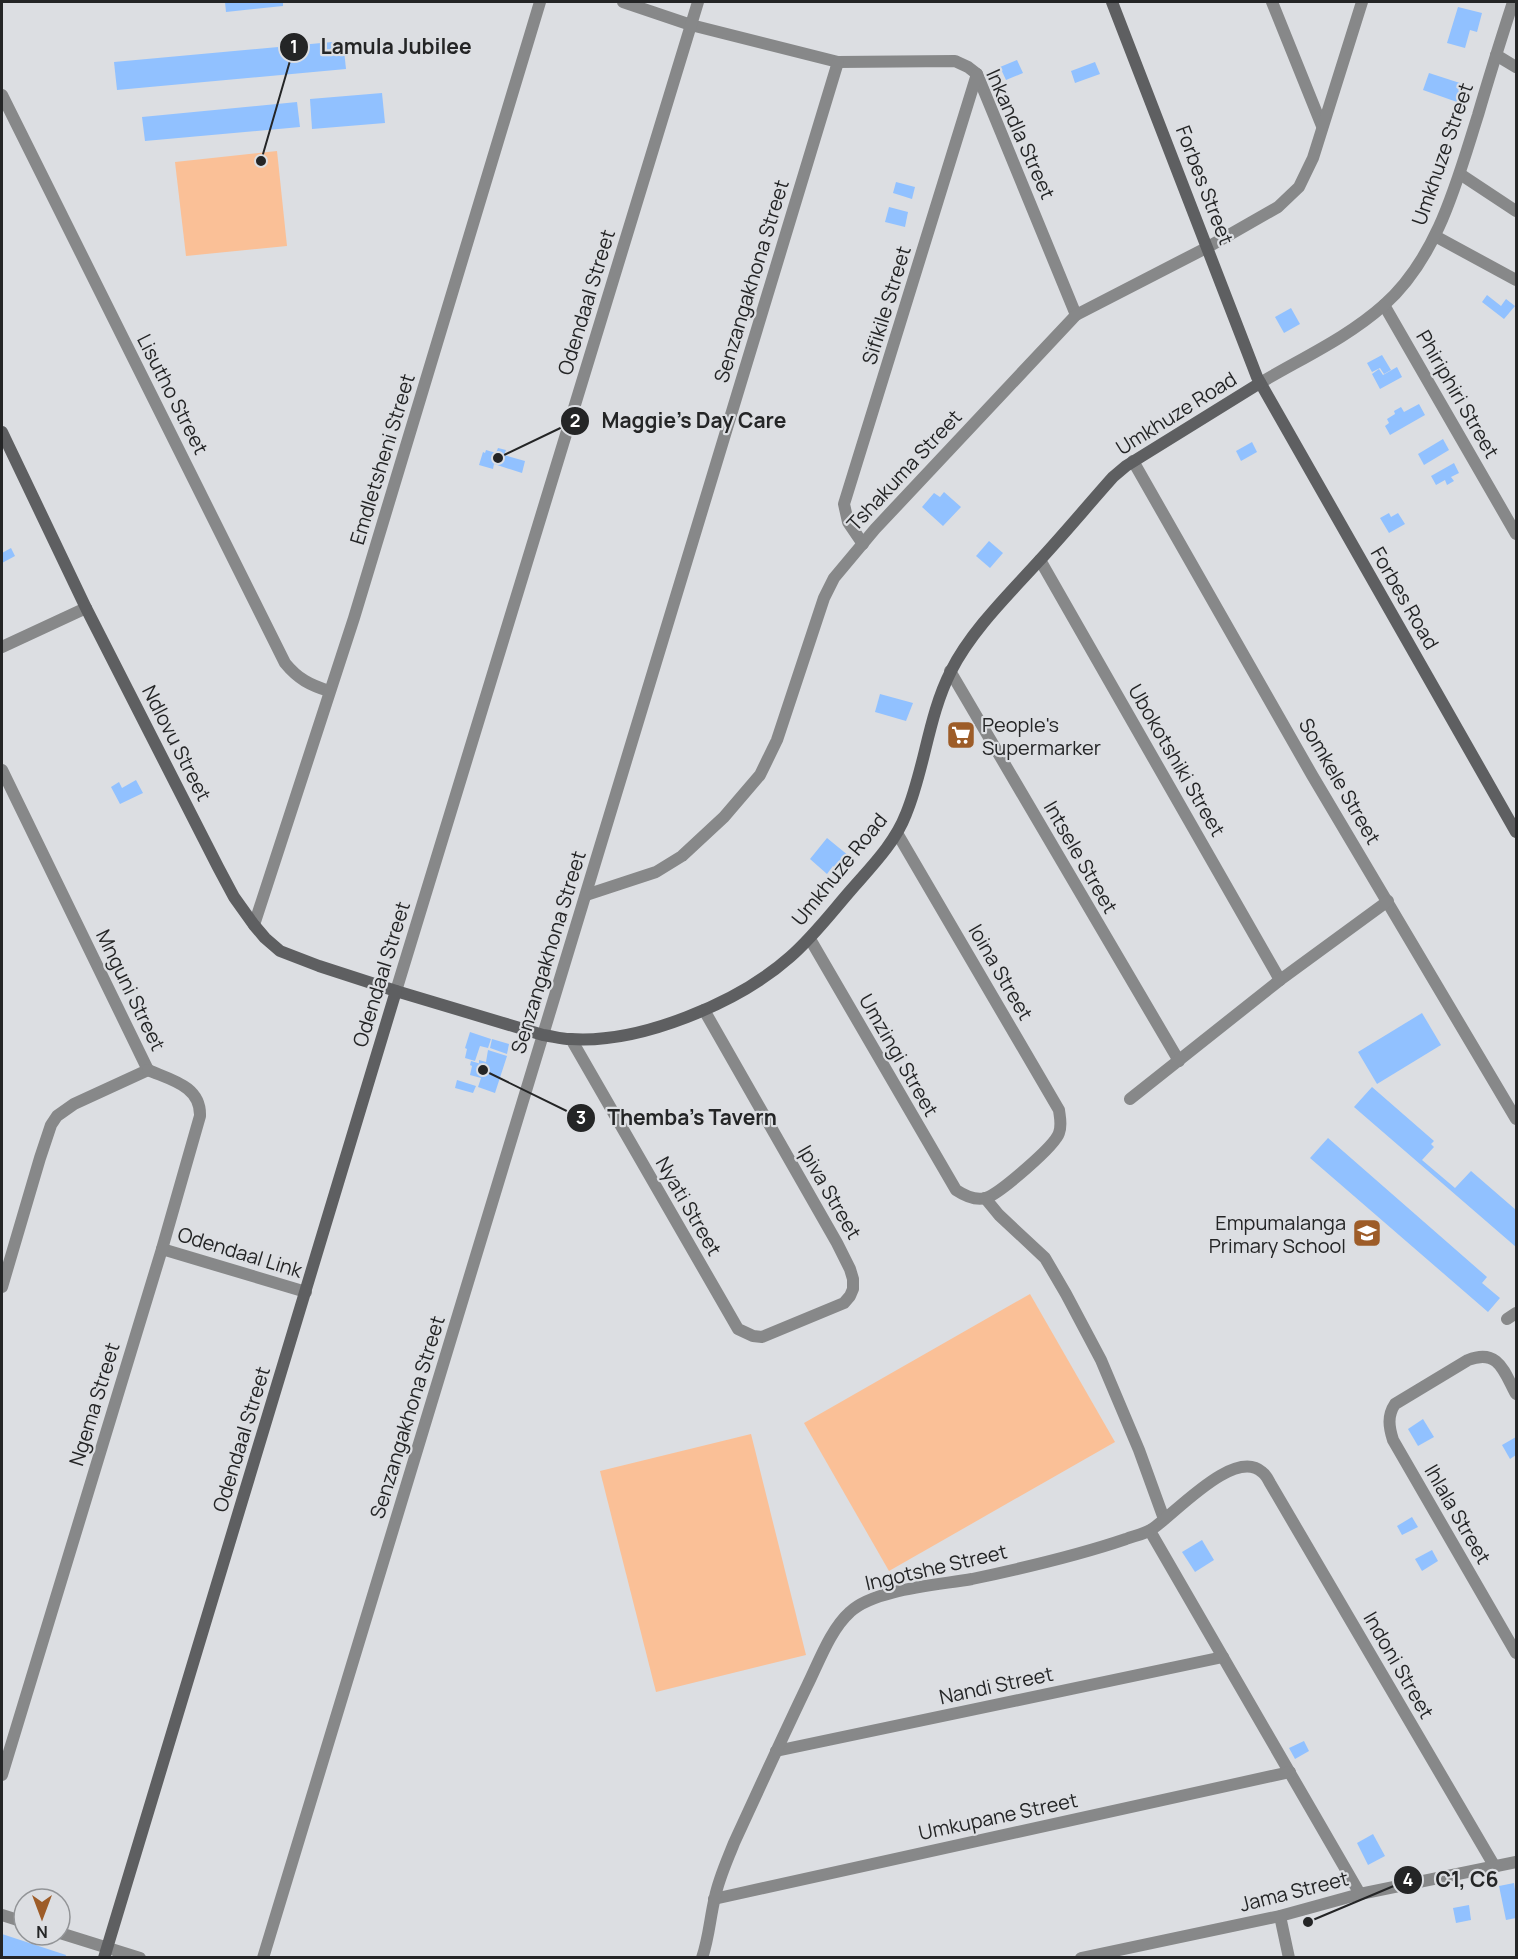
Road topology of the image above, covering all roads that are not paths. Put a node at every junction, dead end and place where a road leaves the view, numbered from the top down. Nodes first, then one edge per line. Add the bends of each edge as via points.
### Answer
1 (540, 2) edge
2 (622, 2) edge
3 (698, 2) edge
4 (1112, 2) edge
5 (1272, 2) edge
6 (1362, 2) edge
7 (1513, 2) edge
8 (691, 25) junction
9 (1496, 55) junction
10 (838, 62) junction
11 (1516, 67) edge
12 (977, 74) junction
13 (2, 95) edge
14 (1322, 126) junction
15 (1460, 174) junction
16 (1516, 211) edge
17 (1435, 236) junction
18 (1208, 247) junction
19 (1516, 280) edge
20 (1384, 305) junction
21 (1076, 315) junction
22 (1260, 383) junction
23 (2, 432) edge
24 (1133, 461) junction
25 (1516, 534) edge
26 (863, 544) junction
27 (1040, 560) junction
28 (86, 608) junction
29 (2, 647) edge
30 (951, 671) junction
31 (329, 691) junction
32 (2, 770) edge
33 (1516, 832) edge
34 (897, 833) junction
35 (586, 895) junction
36 (1388, 901) junction
37 (254, 925) junction
38 (810, 939) junction
39 (1280, 980) junction
40 (396, 991) junction
41 (704, 1010) junction
42 (543, 1035) junction
43 (571, 1039) junction
44 (1179, 1061) junction
45 (148, 1070) junction
46 (1511, 1096) edge
47 (1130, 1099) dead end
48 (1516, 1119) edge
49 (985, 1198) junction
50 (162, 1249) junction
51 (2, 1287) edge
52 (306, 1292) junction
53 (738, 1329) joint
54 (1516, 1394) edge
55 (1270, 1483) joint
56 (1164, 1519) junction
57 (1150, 1531) junction
58 (1516, 1653) edge
59 (1223, 1657) junction
60 (776, 1751) junction
61 (1290, 1772) junction
62 (2, 1775) edge
63 (1516, 1862) edge
64 (1495, 1867) junction
65 (1360, 1894) junction
66 (714, 1899) junction
67 (1280, 1916) junction
68 (72, 1938) edge
69 (106, 1952) edge
70 (140, 1958) edge
71 (263, 1958) edge
72 (702, 1958) edge
73 (1081, 1958) edge
74 (1289, 1958) edge

1 - 31 street, Emdletsheni Street
2 - 8 street, Inkandla Street
3 - 8 street, Odendaal Street
4 - 18 street, Forbes Street
5 - 14 street
6 - 14 street, Tshakuma Street
7 - 9 street, Umkhuze Street
8 - 10 street, Inkandla Street
8 - 40 street, Odendaal Street
9 - 11 street
9 - 15 street, Umkhuze Street
10 - 12 street, Inkandla Street via 955,61
10 - 35 street, Senzangakhona Street
12 - 21 street, Inkandla Street
12 - 26 street, Sifikile Street via 844,504 848,522
13 - 31 street, Lisutho Street via 285,663 310,685
14 - 18 street, Tshakuma Street via 1299,187 1278,207
15 - 16 street
15 - 17 street, Umkhuze Street
17 - 19 street
17 - 20 street, Umkhuze Street via 1410,276
18 - 21 street, Tshakuma Street
18 - 22 street, Forbes Street
20 - 22 street, Umkhuze Street via 1336,341
20 - 25 street, Phiriphiri Street
21 - 26 street, Tshakuma Street
22 - 24 street, Umkhuze Road
22 - 33 street, Forbes Road
23 - 28 street, Ndlovu Street
24 - 27 street, Umkhuze Road via 1113,477
24 - 36 street, Somkele Street
26 - 35 street, Tshakuma Street via 834,578 824,598 777,740 760,775 724,817 682,856 656,872
27 - 30 street, Umkhuze Road via 1000,602
27 - 39 street, Ubokotshiki Street
28 - 29 street
28 - 37 street, Ndlovu Street via 218,867
30 - 34 street, Umkhuze Road via 907,813
30 - 44 street, Intsele Street
31 - 37 street, Emdletsheni Street
32 - 45 street, Mnguni Street
34 - 38 street, Umkhuze Road
34 - 49 street, Ioina Street via 1059,1110 1059,1133 1038,1158 997,1193
35 - 42 street, Senzangakhona Street
36 - 39 street
36 - 46 street, Somkele Street
37 - 40 street, Ndlovu Street via 273,945 294,958
38 - 41 street, Umkhuze Road via 771,973
38 - 49 street, Umzingi Street via 956,1190 965,1196
39 - 44 street
40 - 42 street, Umkhuze Road
40 - 52 street, Odendaal Street
41 - 43 street, Umkhuze Road via 618,1037
41 - 53 street, Ipiva Street via 850,1269 853,1289 844,1303 762,1337
42 - 43 street, Umkhuze Road
42 - 71 street, Senzangakhona Street
43 - 53 street, Nyati Street
44 - 47 street
45 - 50 street, Ngema Street via 183,1085 197,1098 200,1107
45 - 51 street, Mnguni Street via 74,1104 57,1116 40,1158
46 - 48 street, Somkele Street
49 - 56 street via 1045,1258 1066,1294 1101,1360
50 - 52 street, Odendaal Link
50 - 62 street, Ngema Street
52 - 69 street, Odendaal Street
54 - 58 street, Ihlala Street via 1497,1360 1479,1356 1395,1404 1388,1420 1393,1440
55 - 56 street, Ingotshe Street via 1262,1471 1242,1467 1222,1474
55 - 64 street, Indoni Street
56 - 57 street, Ingotshe Street
57 - 59 street
57 - 60 street, Ingotshe Street via 1053,1560 863,1602 841,1621
59 - 60 street, Nandi Street
59 - 61 street
60 - 66 street, Ingotshe Street via 730,1853
61 - 65 street
61 - 66 street, Umkupane Street
63 - 64 street, Jama Street
64 - 65 street, Jama Street
65 - 67 street, Jama Street
66 - 72 street, Ingotshe Street
67 - 73 street, Jama Street
67 - 74 street
68 - 69 street
69 - 70 street

